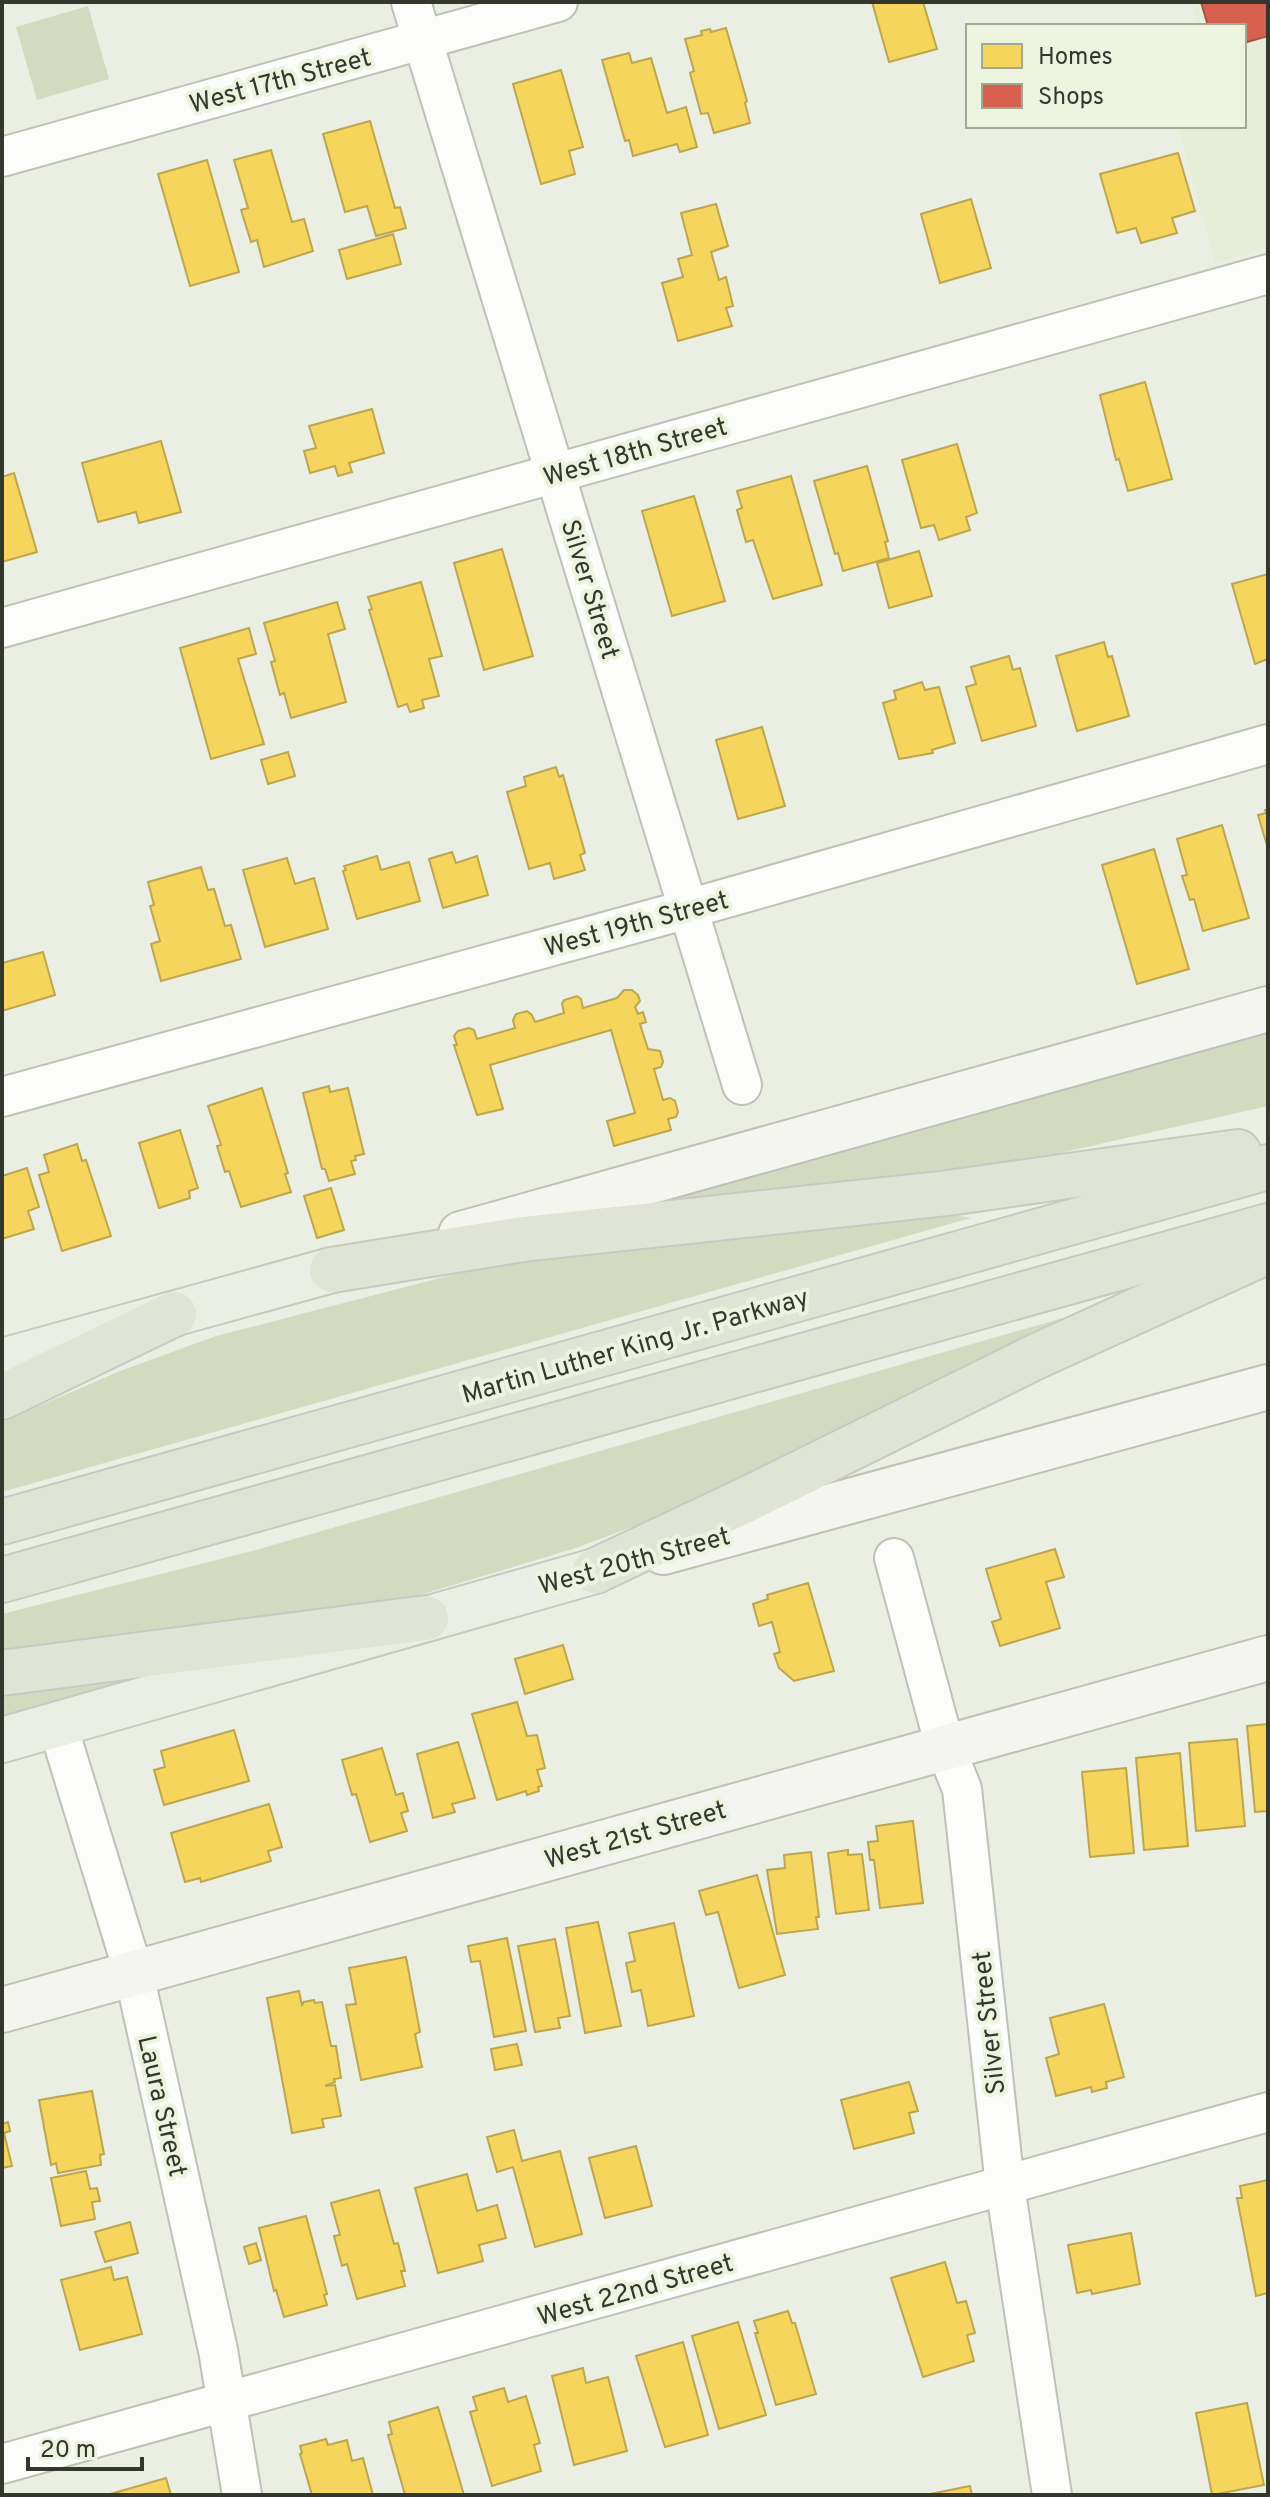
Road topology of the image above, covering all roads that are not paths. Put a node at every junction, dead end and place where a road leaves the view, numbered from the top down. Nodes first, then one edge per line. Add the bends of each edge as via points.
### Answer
1 (411, 2) edge
2 (558, 2) edge
3 (423, 41) junction
4 (2, 157) edge
5 (1268, 274) edge
6 (556, 473) junction
7 (2, 628) edge
8 (1268, 744) edge
9 (688, 909) junction
10 (1268, 1009) edge
11 (742, 1085) dead end
12 (2, 1097) edge
13 (1268, 1147) edge
14 (1268, 1167) edge
15 (1268, 1226) edge
16 (1268, 1251) edge
17 (332, 1270) junction
18 (174, 1314) junction
19 (2, 1361) edge
20 (1268, 1387) edge
21 (2, 1397) edge
22 (2, 1522) edge
23 (894, 1558) dead end
24 (595, 1571) junction
25 (2, 1580) edge
26 (426, 1618) junction
27 (1268, 1658) edge
28 (2, 1673) edge
29 (57, 1723) junction
30 (2, 1740) edge
31 (945, 1747) junction
32 (134, 1974) junction
33 (2, 2010) edge
34 (1268, 2112) edge
35 (1005, 2186) junction
36 (227, 2402) junction
37 (2, 2464) edge
38 (242, 2495) edge
39 (1052, 2495) edge

1 - 3 street, Silver Street
2 - 3 street, West 17th Street
3 - 4 street, West 17th Street
3 - 6 street, Silver Street
5 - 6 street, West 18th Street
6 - 7 street, West 18th Street
6 - 9 street, Silver Street
8 - 9 street, West 19th Street
9 - 11 street, Silver Street
9 - 12 street, West 19th Street
10 - 17 street
13 - 17 highway via 948,1193 523,1239
14 - 22 highway, Martin Luther King Jr. Parkway
15 - 25 highway, Martin Luther King Jr. Parkway
16 - 24 highway via 1033,1358
17 - 18 main road
18 - 19 main road
18 - 21 highway
20 - 24 street, West 20th Street
23 - 31 street, Silver Street
24 - 26 main road, West 20th Street
26 - 28 highway
26 - 29 main road, West 20th Street
27 - 31 street, West 21st Street
29 - 30 main road, West 20th Street
29 - 32 street, Laura Street
31 - 32 street, West 21st Street
31 - 35 street, Silver Street via 962,1789
32 - 33 street, West 21st Street
32 - 36 street, Laura Street
34 - 35 street, West 22nd Street
35 - 36 street, West 22nd Street
35 - 39 street, Silver Street
36 - 37 street, West 22nd Street
36 - 38 street, Laura Street

